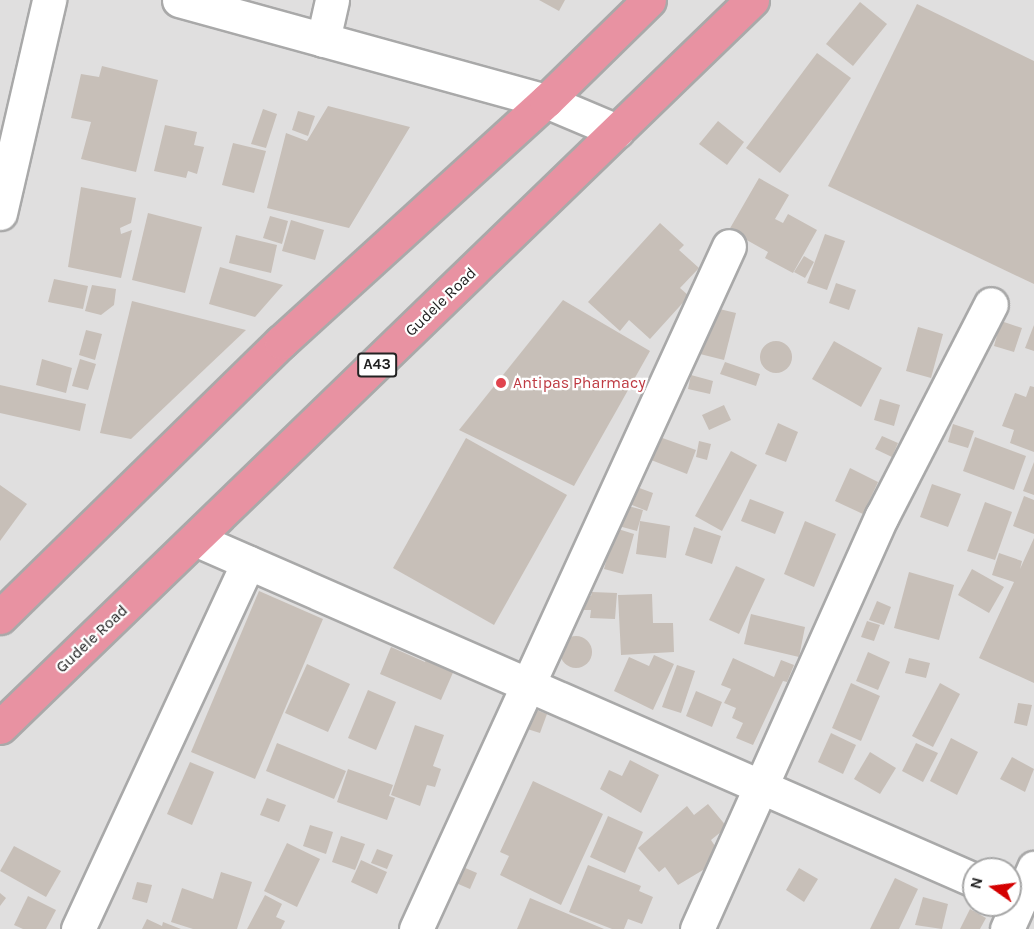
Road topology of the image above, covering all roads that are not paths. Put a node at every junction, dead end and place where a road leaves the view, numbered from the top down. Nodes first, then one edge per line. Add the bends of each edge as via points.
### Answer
1 (49, 0) edge
2 (178, 0) edge
3 (332, 0) edge
4 (649, 0) edge
5 (752, 0) edge
6 (323, 40) junction
7 (546, 102) junction
8 (617, 131) junction
9 (0, 213) edge
10 (729, 246) dead end
11 (991, 304) dead end
12 (197, 540) junction
13 (248, 562) junction
14 (0, 617) edge
15 (528, 684) junction
16 (0, 727) edge
17 (761, 786) junction
18 (1034, 868) edge
19 (962, 875) edge
20 (1022, 898) edge
21 (78, 929) edge
22 (416, 929) edge
23 (697, 929) edge

1 - 9 street
2 - 6 street
3 - 6 street
4 - 7 highway
5 - 8 highway, Gudele Road / A43
6 - 7 street
7 - 8 street
7 - 14 highway via 281,342
8 - 12 highway, Gudele Road / A43
10 - 15 street
11 - 17 street via 882,516
12 - 13 street
12 - 16 highway, Gudele Road / A43
13 - 15 street
13 - 21 street
15 - 17 street
15 - 22 street
17 - 19 street
17 - 23 street
18 - 20 street

